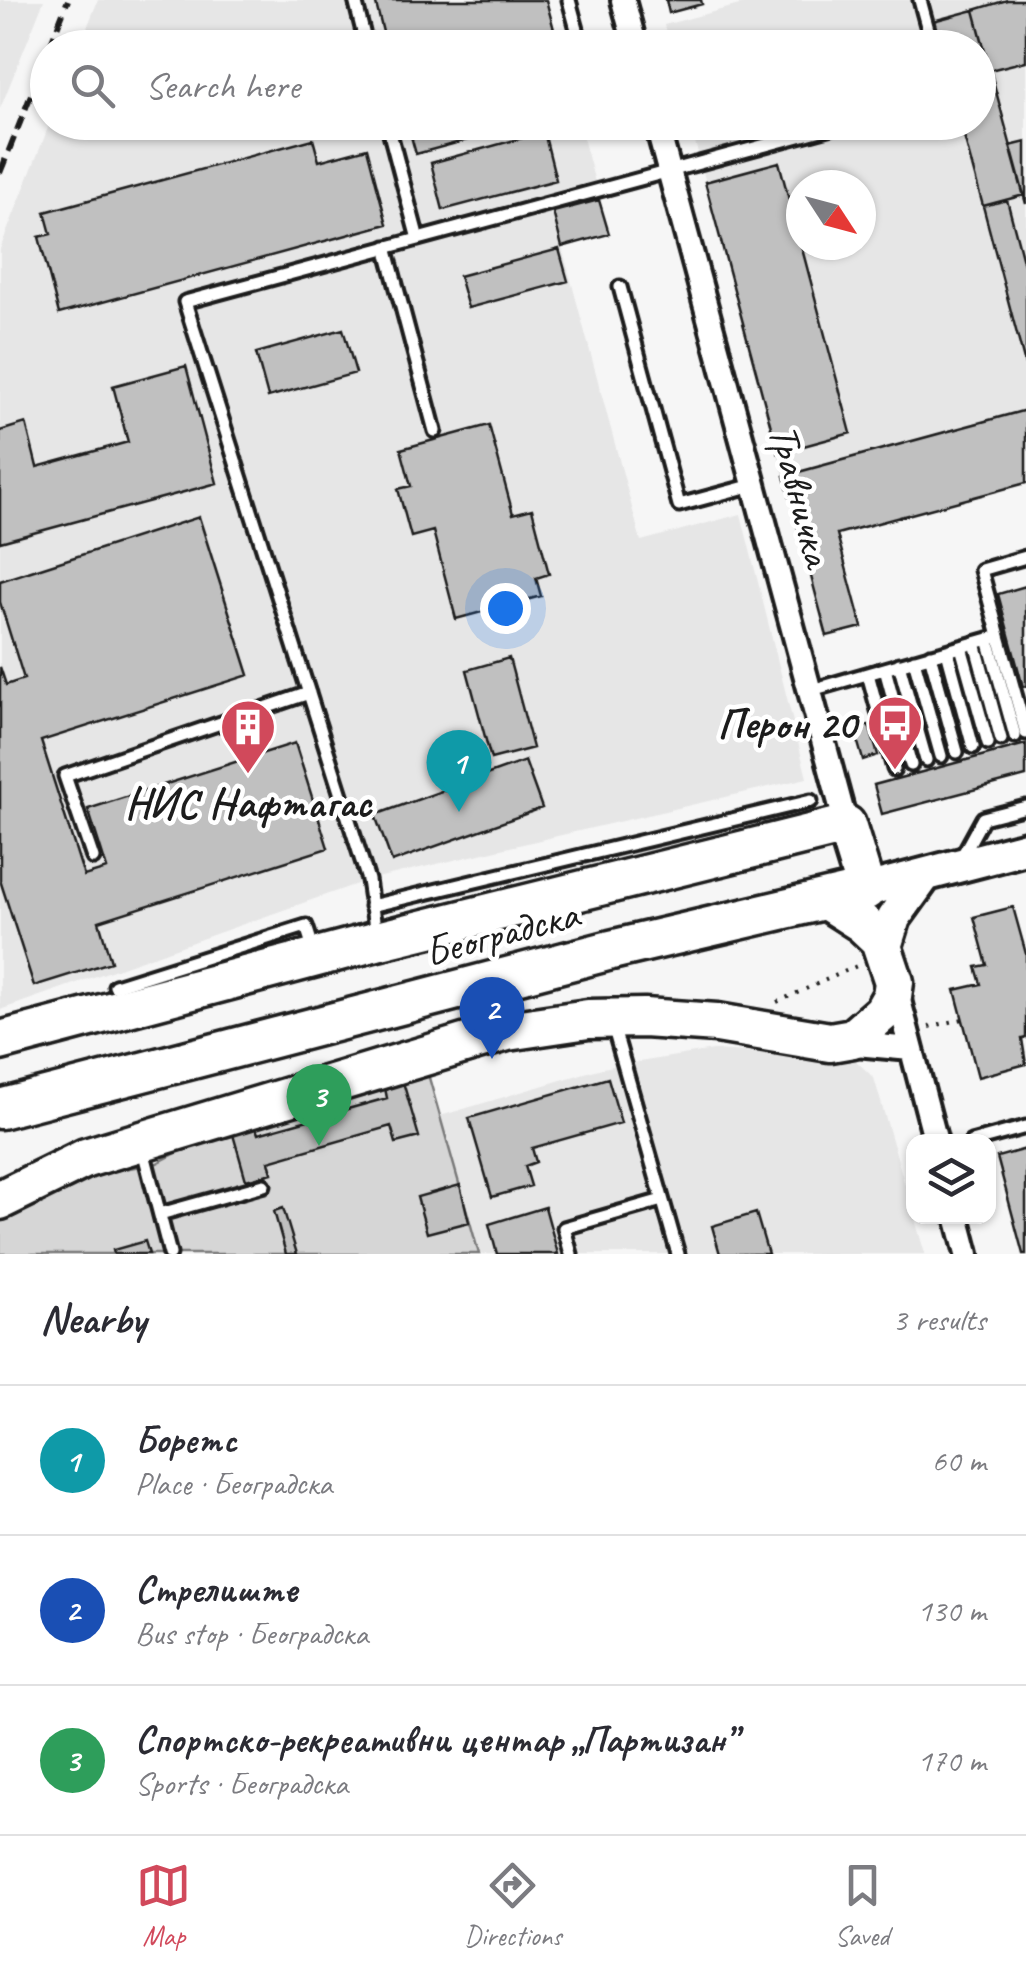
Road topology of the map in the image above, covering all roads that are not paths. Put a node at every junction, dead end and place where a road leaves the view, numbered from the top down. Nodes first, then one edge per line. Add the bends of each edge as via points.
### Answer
1 (354, 0) edge
2 (569, 0) edge
3 (623, 0) edge
4 (920, 0) edge
5 (362, 30) edge
6 (577, 30) edge
7 (631, 30) edge
8 (928, 30) edge
9 (392, 140) edge
10 (661, 140) edge
11 (786, 140) edge
12 (669, 172) junction
13 (418, 239) junction
14 (386, 248) junction
15 (620, 287) dead end
16 (435, 431) dead end
17 (752, 485) junction
18 (1026, 557) edge
19 (981, 641) junction
20 (947, 651) junction
21 (930, 656) junction
22 (914, 660) junction
23 (899, 664) junction
24 (884, 669) junction
25 (868, 674) junction
26 (808, 692) junction
27 (309, 693) junction
28 (1007, 738) edge
29 (973, 747) dead end
30 (957, 752) dead end
31 (941, 756) dead end
32 (926, 760) dead end
33 (911, 765) dead end
34 (894, 769) dead end
35 (811, 800) dead end
36 (1026, 806) edge
37 (846, 825) junction
38 (1026, 848) edge
39 (93, 858) dead end
40 (940, 871) junction
41 (866, 890) junction
42 (826, 900) junction
43 (374, 924) junction
44 (316, 957) junction
45 (890, 965) junction
46 (115, 986) dead end
47 (611, 1019) junction
48 (0, 1041) edge
49 (909, 1041) junction
50 (840, 1042) junction
51 (0, 1108) edge
52 (1026, 1127) edge
53 (934, 1134) edge
54 (996, 1135) edge
55 (141, 1142) junction
56 (264, 1185) dead end
57 (0, 1200) edge
58 (662, 1200) junction
59 (160, 1214) junction
60 (959, 1224) edge
61 (170, 1254) edge
62 (572, 1254) edge
63 (678, 1254) edge
64 (967, 1254) edge

1 - 5 lane
2 - 6 lane
3 - 7 street
4 - 8 lane
9 - 13 lane
10 - 12 street, Травничка
11 - 12 lane
12 - 13 lane
12 - 17 street, Травничка
13 - 14 lane
14 - 16 lane
14 - 27 lane via 185,302
15 - 17 lane via 679,505
17 - 26 street, Травничка
18 - 19 lane via 981,570
19 - 20 lane
19 - 28 lane
19 - 28 lane
20 - 21 lane
20 - 29 lane
21 - 22 lane
21 - 30 lane
22 - 23 lane
22 - 31 lane
23 - 24 lane
23 - 32 lane
24 - 25 lane
24 - 33 lane
25 - 26 lane
25 - 34 lane
26 - 37 street, Травничка
27 - 39 lane via 66,776
27 - 43 lane via 368,880
35 - 43 lane
36 - 40 lane via 982,818
37 - 41 main road, Травничка
37 - 43 main road
38 - 40 main road, Београдска
40 - 41 main road, Београдска
40 - 45 main road via 894,918
41 - 42 main road, Београдска
42 - 45 main road via 862,923
42 - 51 main road, Београдска
43 - 44 main road
44 - 46 lane via 306,926
44 - 48 main road
45 - 49 street
45 - 50 main road via 888,1004 875,1021
47 - 50 main road via 717,1023
47 - 55 main road via 507,1031
47 - 58 lane
49 - 50 street
49 - 53 street
52 - 54 lane
55 - 57 main road via 86,1158
55 - 59 lane
56 - 59 lane
58 - 62 lane via 564,1228
58 - 63 lane
59 - 61 lane
60 - 64 street

